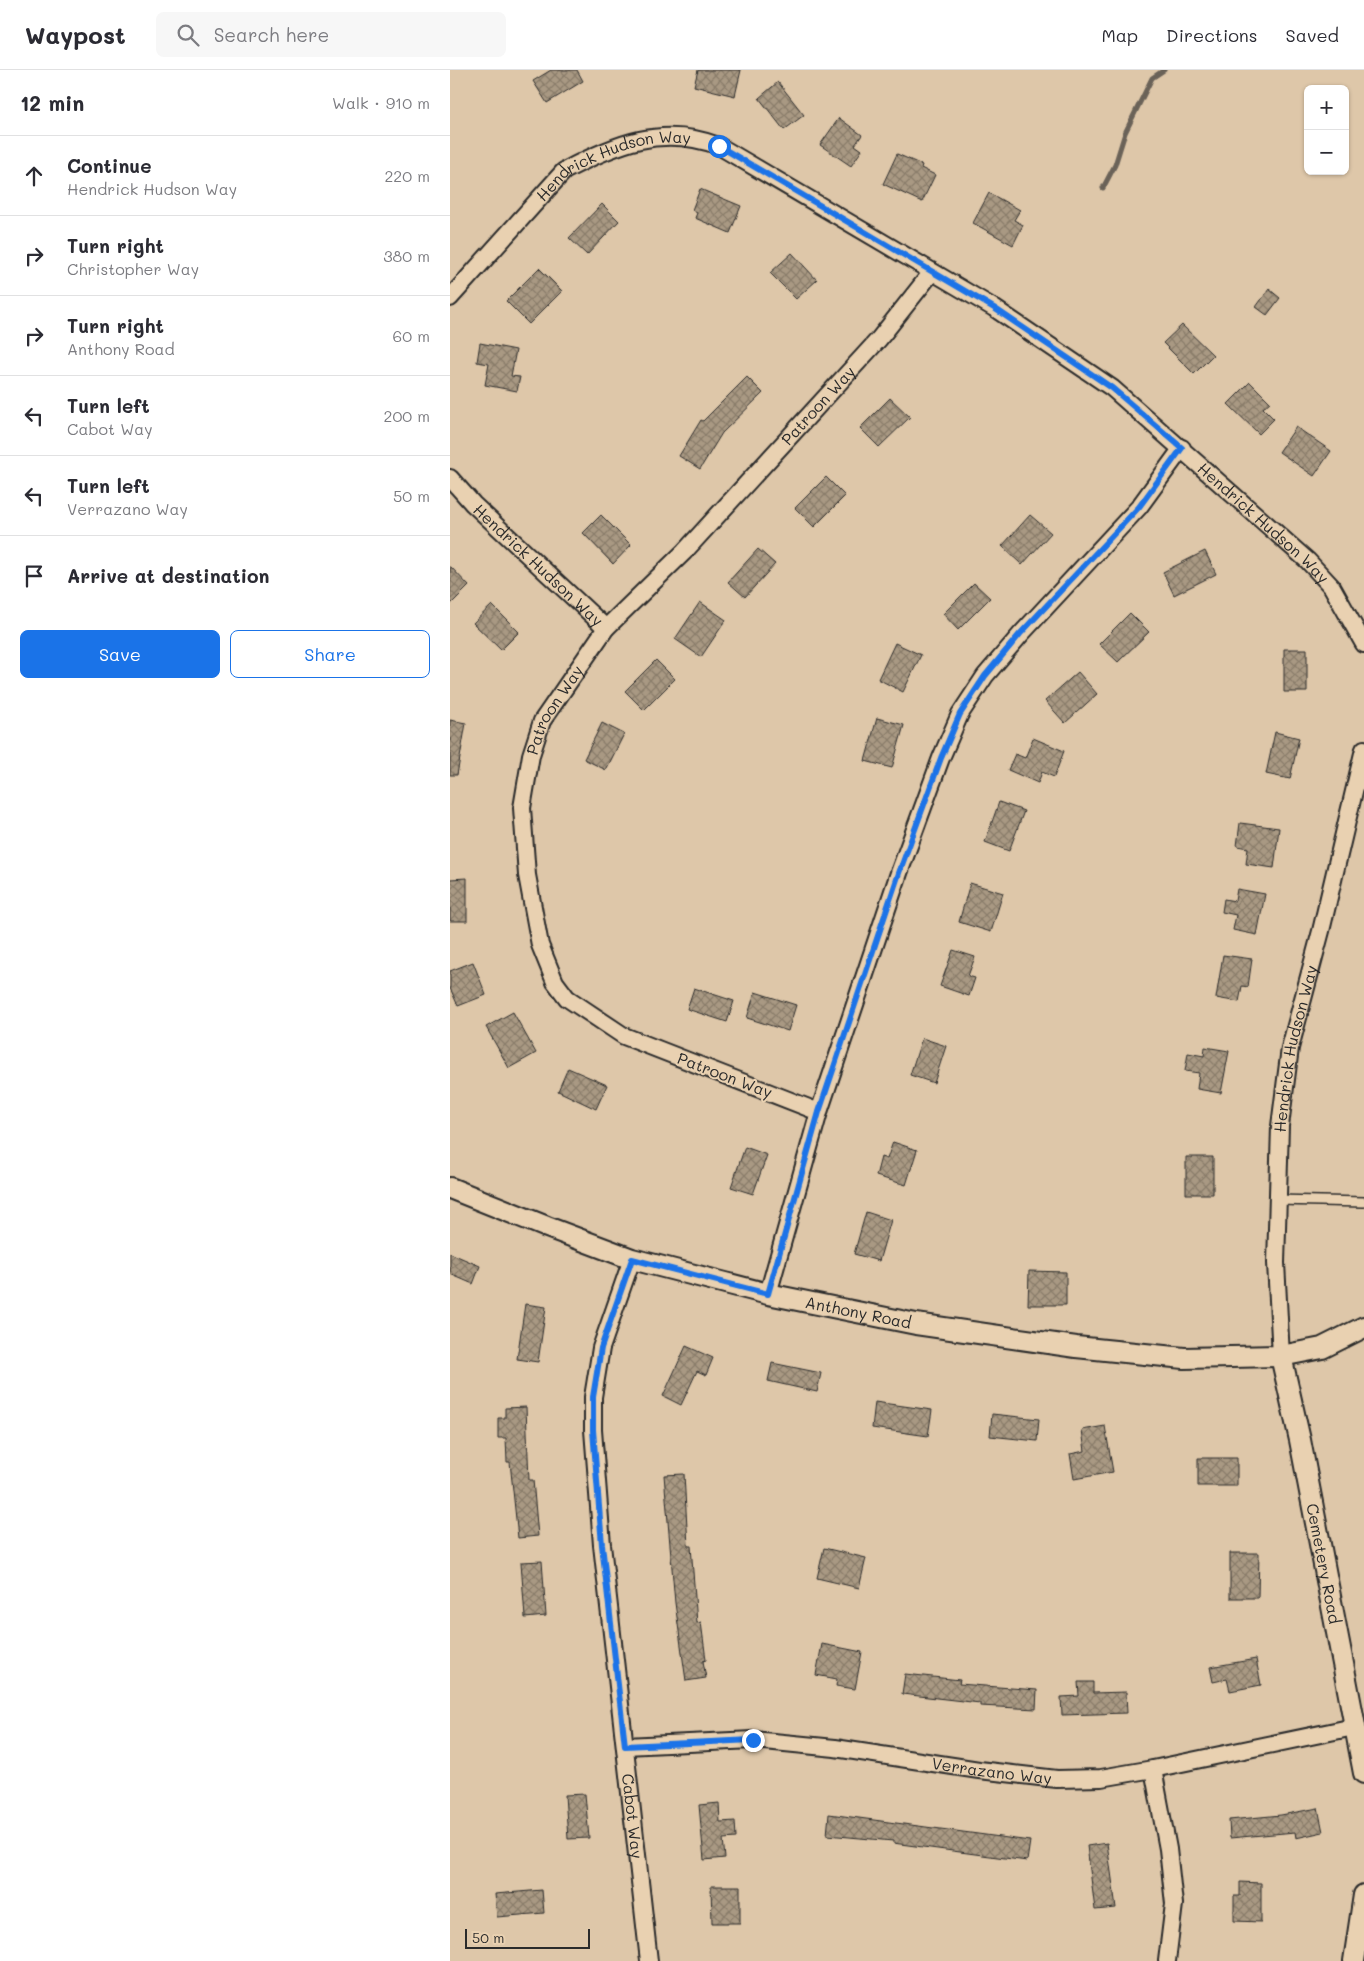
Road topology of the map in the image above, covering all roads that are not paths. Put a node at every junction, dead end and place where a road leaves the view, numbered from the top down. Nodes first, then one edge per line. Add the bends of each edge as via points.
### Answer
1 (932, 272) junction
2 (450, 298) edge
3 (1182, 448) junction
4 (450, 478) edge
5 (606, 628) junction
6 (1364, 644) edge
7 (1364, 749) edge
8 (819, 1112) junction
9 (450, 1188) edge
10 (1277, 1200) junction
11 (1364, 1202) edge
12 (632, 1259) junction
13 (768, 1294) junction
14 (1364, 1327) edge
15 (1281, 1356) junction
16 (1354, 1727) junction
17 (625, 1746) junction
18 (1153, 1769) junction
19 (1364, 1773) edge
20 (1364, 1895) edge
21 (649, 1961) edge
22 (1167, 1961) edge
23 (1354, 1961) edge

1 - 2 street, Hendrick Hudson Way via 719,146 699,138 674,136 638,139 564,170
1 - 3 street, Hendrick Hudson Way via 994,308 1112,388
1 - 5 street, Patroon Way via 839,383 684,552
3 - 6 street, Hendrick Hudson Way via 1308,561 1332,588
3 - 8 street via 1139,507 1020,634 985,676 960,714 902,864
4 - 5 street, Hendrick Hudson Way via 473,504
5 - 8 street, Patroon Way via 542,721 531,756 522,808 527,875 540,945 555,982 567,998 624,1036
7 - 10 street, Hendrick Hudson Way via 1290,1048 1280,1126
8 - 13 street
9 - 12 street, Anthony Road
10 - 11 lane
10 - 15 street, Hendrick Hudson Way via 1276,1263
12 - 13 street, Anthony Road
12 - 17 street, Cabot Way via 601,1348 593,1397 602,1545
13 - 15 street, Anthony Road via 916,1324 1076,1347 1184,1358
14 - 15 street, Anthony Road via 1322,1348
15 - 16 street, Cemetery Road
16 - 18 street, Verrazano Way
16 - 19 street, Cemetery Road
17 - 18 street, Verrazano Way via 753,1740 1057,1779 1101,1778
17 - 21 street, Cabot Way
18 - 22 street via 1168,1849 1174,1904
20 - 23 street

